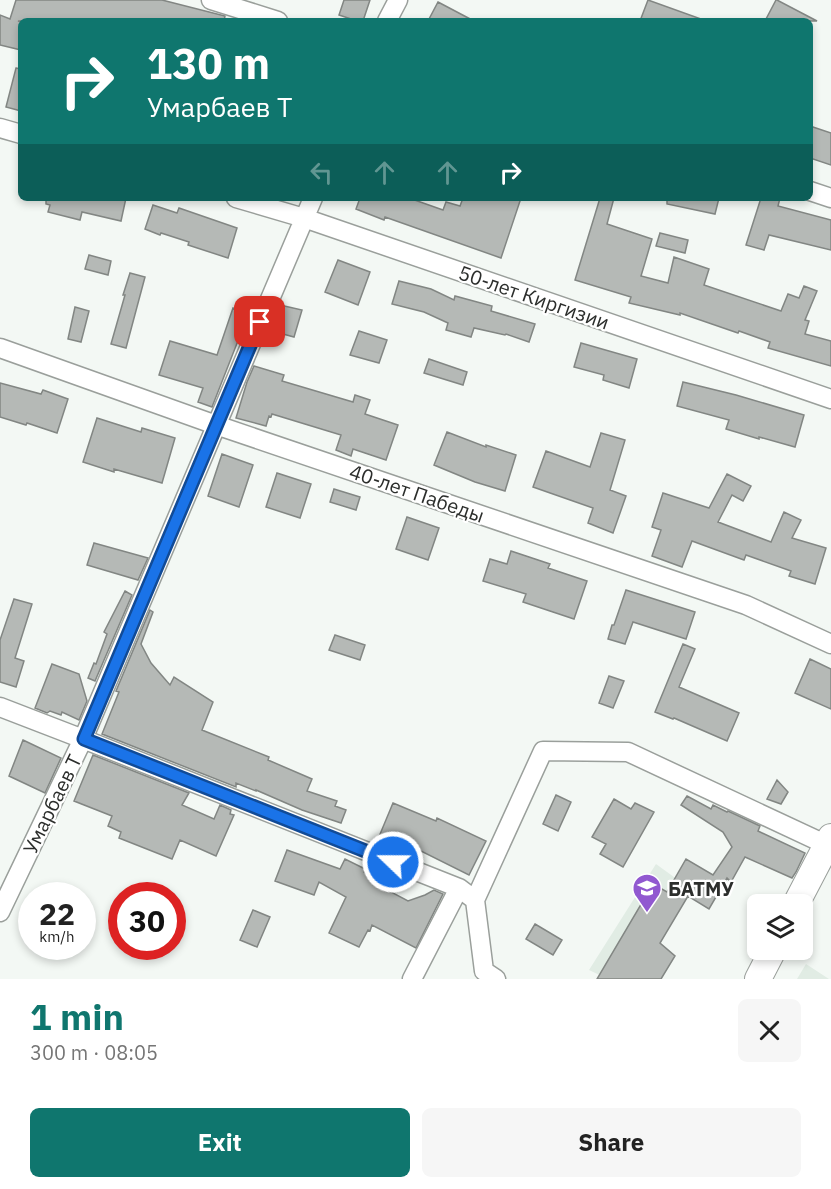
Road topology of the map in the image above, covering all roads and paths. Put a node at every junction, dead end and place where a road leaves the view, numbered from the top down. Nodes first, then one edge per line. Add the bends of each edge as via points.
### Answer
1 (211, 0) edge
2 (398, 0) edge
3 (268, 18) edge
4 (389, 18) edge
5 (0, 128) edge
6 (18, 133) edge
7 (813, 192) edge
8 (831, 198) edge
9 (246, 201) edge
10 (312, 201) edge
11 (304, 218) junction
12 (0, 348) edge
13 (831, 399) edge
14 (216, 425) junction
15 (831, 644) edge
16 (0, 707) edge
17 (84, 739) junction
18 (829, 841) edge
19 (459, 888) junction
20 (801, 894) edge
21 (475, 900) junction
22 (0, 912) edge
23 (768, 960) edge
24 (412, 979) edge
25 (496, 979) edge
26 (758, 979) edge

1 - 3 street
2 - 4 street
5 - 6 street
7 - 8 street
9 - 11 street, 50-лет Киргизии
10 - 11 street, Умарбаев Т
11 - 13 street, 50-лет Киргизии
11 - 14 street, Умарбаев Т
12 - 14 street, 40-лет Пабеды
14 - 15 street, 40-лет Пабеды via 746,605
14 - 17 street, Умарбаев Т
16 - 17 street
17 - 19 street
17 - 22 street, Умарбаев Т
18 - 20 street
18 - 21 street via 628,752 543,751
19 - 21 street
19 - 24 street
21 - 25 street via 484,971
23 - 26 street

